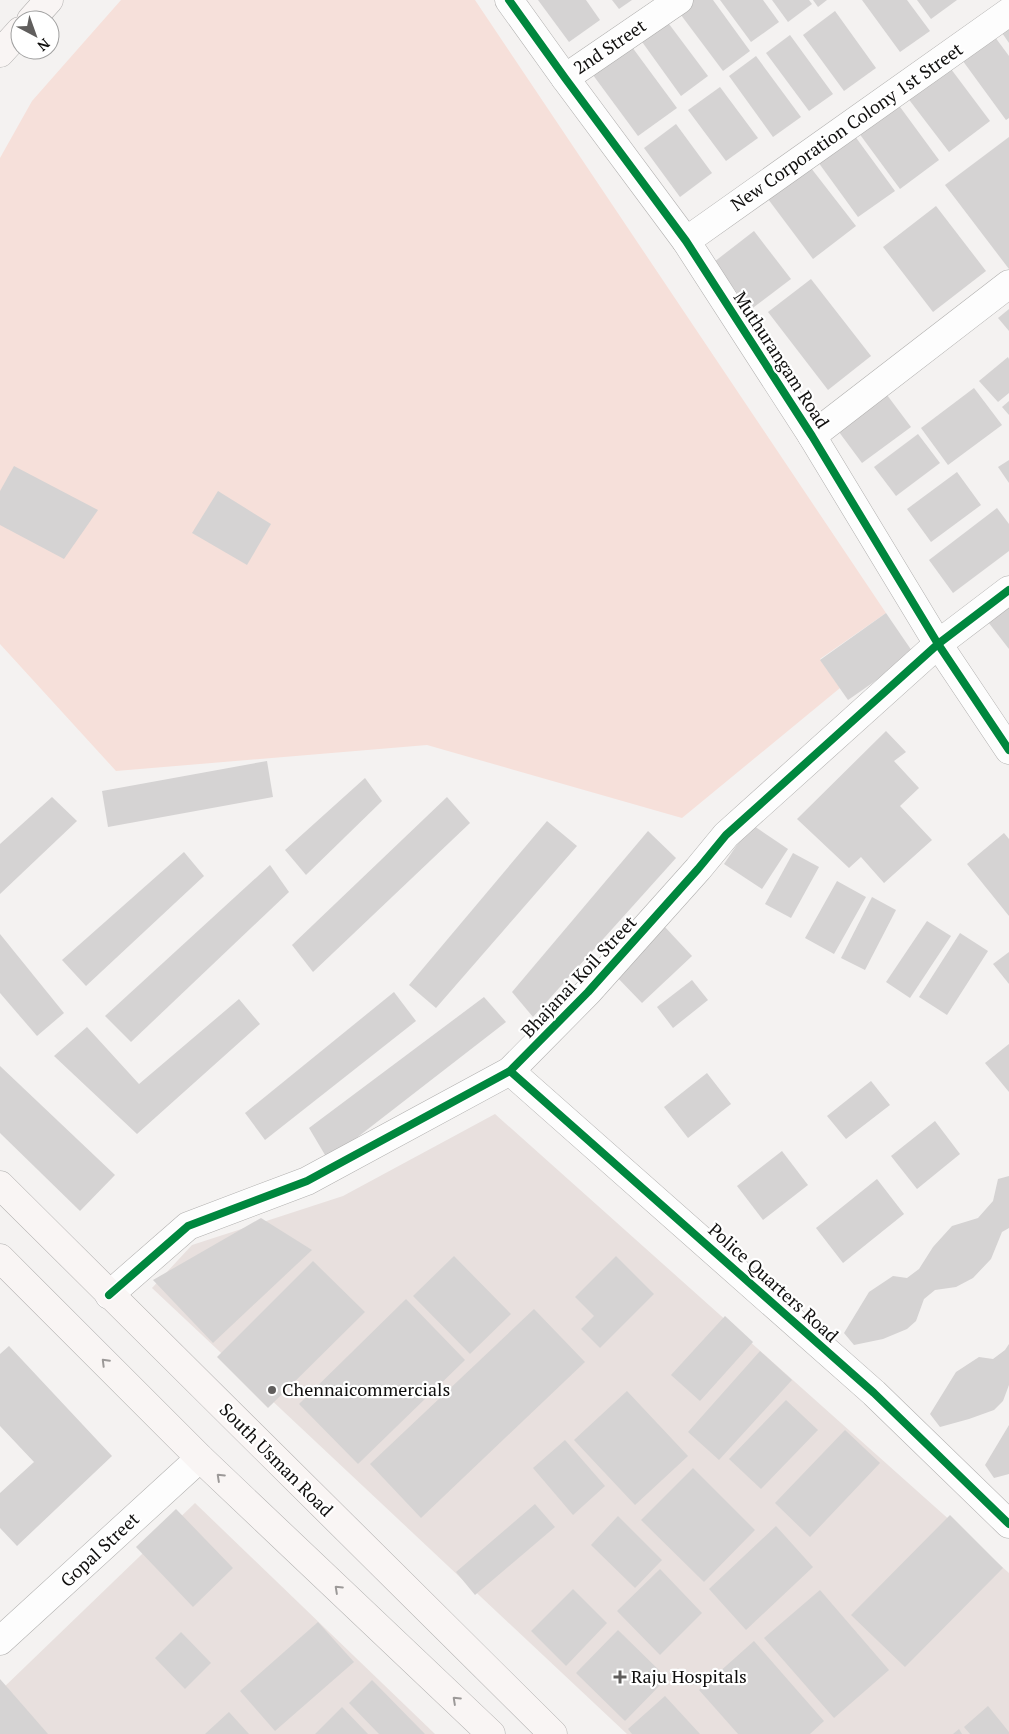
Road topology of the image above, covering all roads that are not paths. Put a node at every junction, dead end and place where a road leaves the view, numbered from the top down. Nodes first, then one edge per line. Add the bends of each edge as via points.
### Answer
1 (49, 0) edge
2 (510, 0) edge
3 (679, 0) edge
4 (40, 10) edge
5 (1009, 12) edge
6 (10, 42) edge
7 (0, 53) edge
8 (565, 78) junction
9 (686, 241) junction
10 (1009, 284) edge
11 (812, 436) junction
12 (1009, 590) edge
13 (938, 644) junction
14 (1009, 750) edge
15 (510, 1071) junction
16 (0, 1185) edge
17 (0, 1208) edge
18 (0, 1258) edge
19 (109, 1295) junction
20 (200, 1458) junction
21 (1009, 1524) edge
22 (0, 1642) edge
23 (491, 1734) edge
24 (529, 1734) edge
25 (554, 1734) edge

1 - 4 main road
2 - 8 street, Muthurangam Road
3 - 8 street, 2nd Street
5 - 9 street, New Corporation Colony 1st Street
6 - 7 main road
8 - 9 street, Muthurangam Road
9 - 11 street, Muthurangam Road
10 - 11 street
11 - 13 street, Muthurangam Road
12 - 13 street, Bhajanai Koil Street
13 - 14 street, Muthurangam Road
13 - 15 street, Bhajanai Koil Street via 726,835 588,992
15 - 19 street, Bhajanai Koil Street via 307,1181 188,1226
15 - 21 street, Police Quarters Road via 874,1393
16 - 19 main road, South Usman Road
17 - 24 main road
20 -> 18 main road
19 - 25 main road, South Usman Road
20 - 22 street, Gopal Street
23 -> 20 main road

